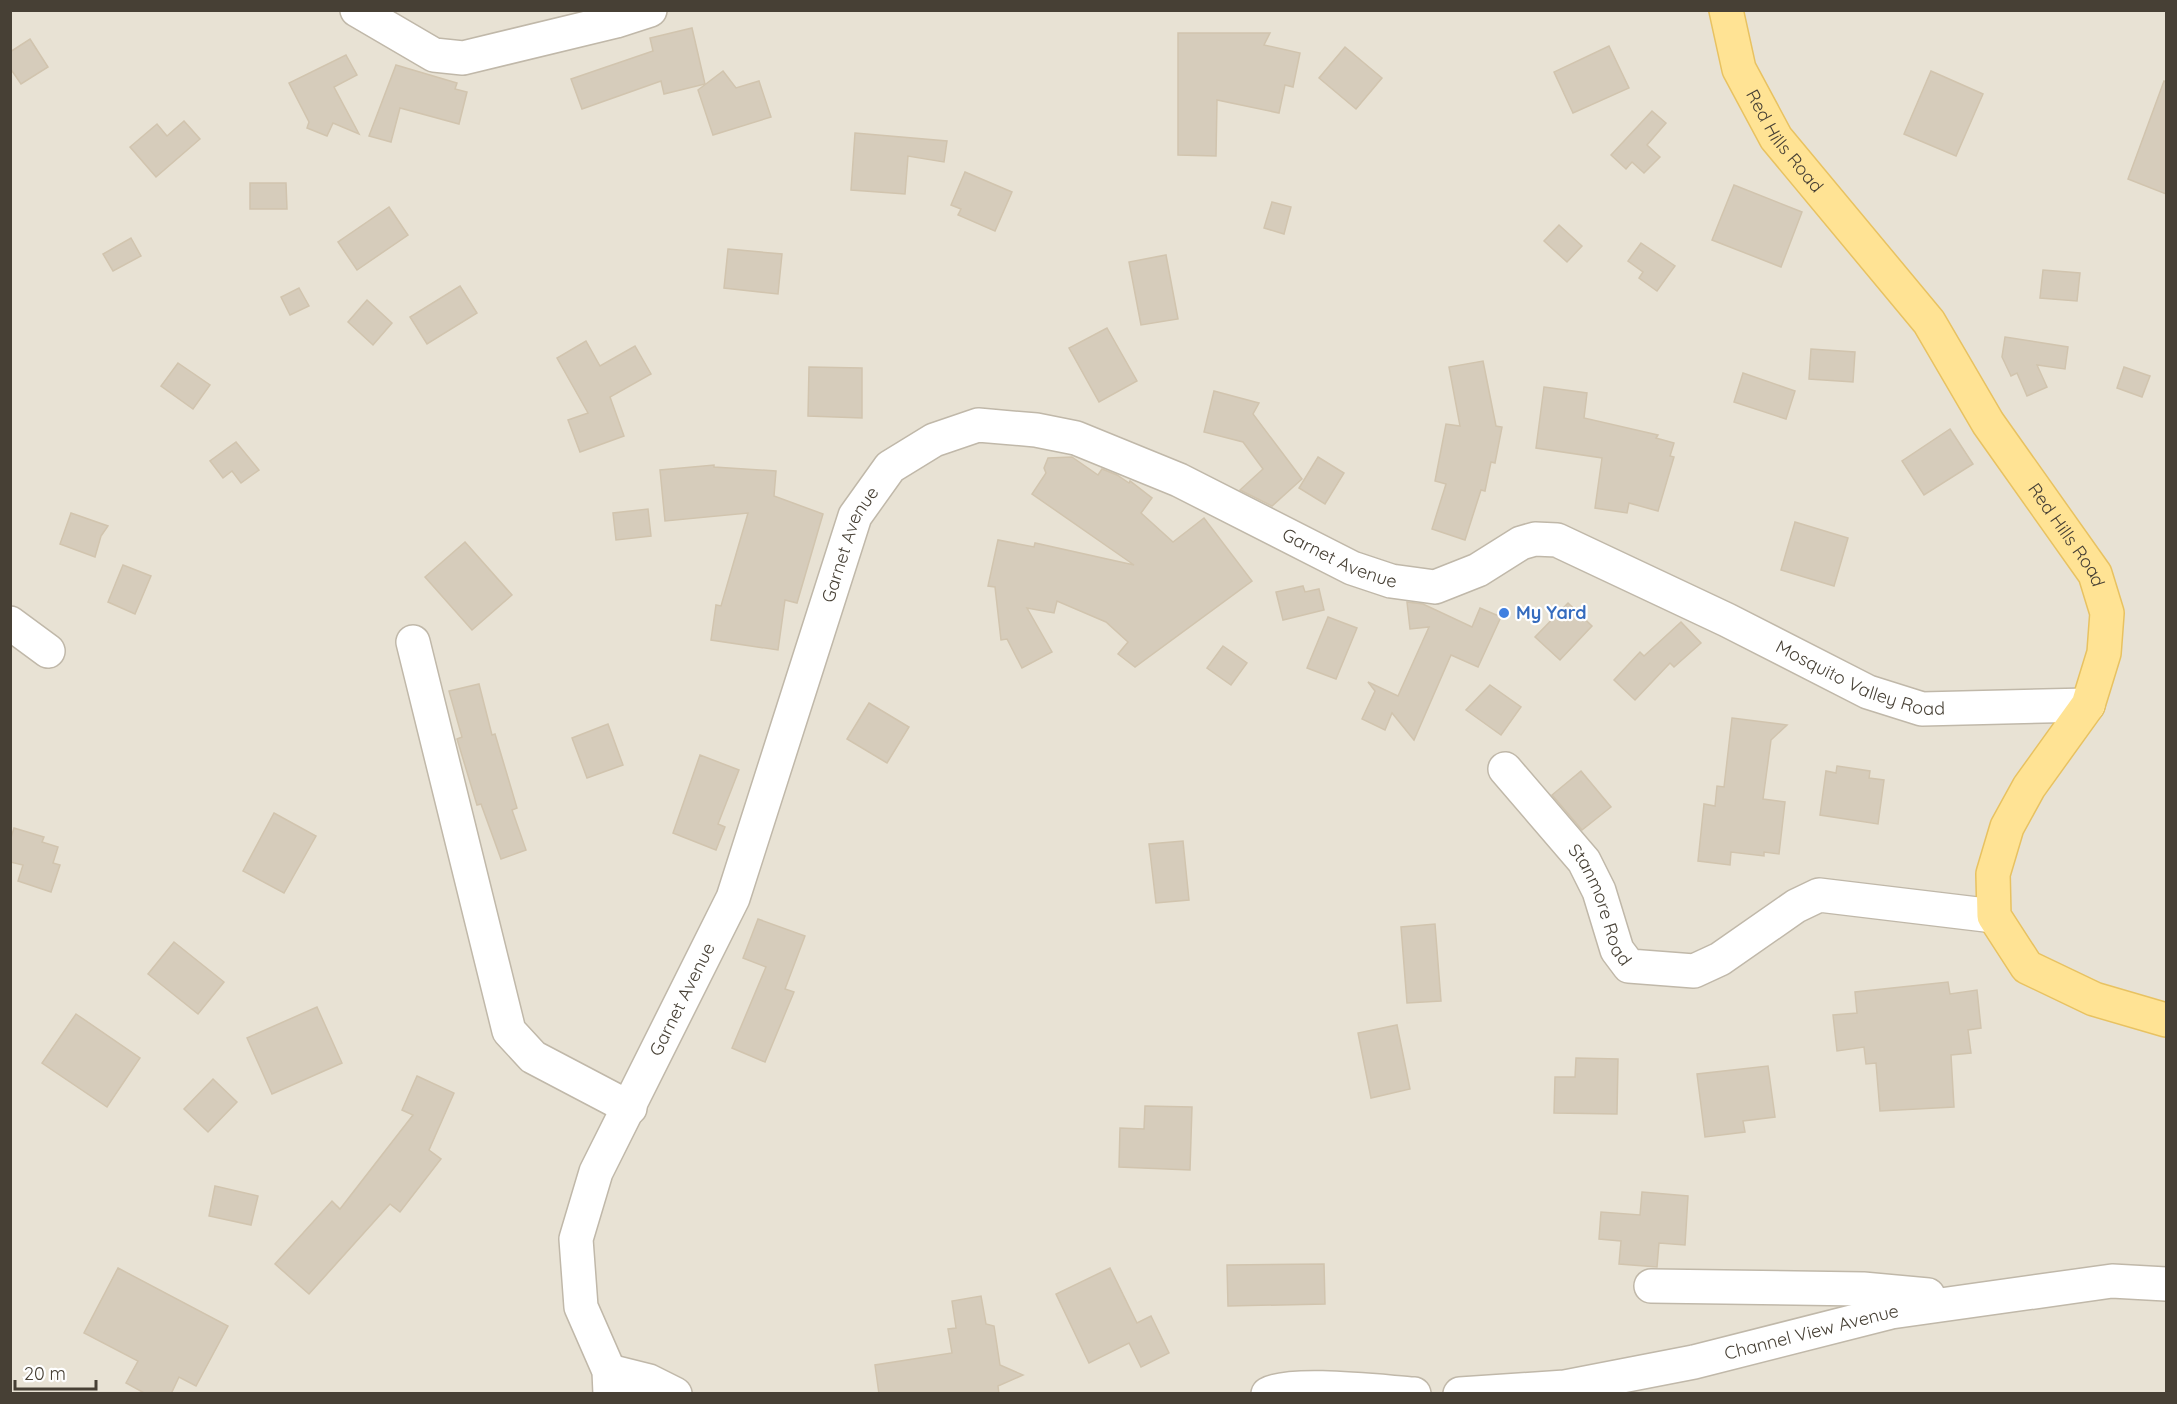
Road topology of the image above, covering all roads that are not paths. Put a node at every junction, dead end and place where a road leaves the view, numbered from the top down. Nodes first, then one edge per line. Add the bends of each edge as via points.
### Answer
1 (357, 10) edge
2 (650, 10) edge
3 (1726, 10) edge
4 (1649, 584) joint
5 (10, 623) edge
6 (413, 642) dead end
7 (48, 651) dead end
8 (2088, 705) junction
9 (1505, 769) dead end
10 (1994, 916) junction
11 (2166, 1020) edge
12 (630, 1108) junction
13 (2166, 1284) edge
14 (1651, 1286) dead end
15 (1957, 1303) junction
16 (609, 1382) edge
17 (675, 1394) edge
18 (1268, 1394) edge
19 (1414, 1394) edge
20 (1460, 1394) edge

1 - 2 street via 434,55 463,58
3 - 8 main road, Red Hills Road via 1739,69 1776,138 1929,322 1988,423 2095,574 2107,613 2104,653
4 - 8 street, Mosquito Valley Road via 1868,692 1922,709
4 - 12 street, Garnet Avenue via 1557,540 1535,539 1521,543 1478,570 1435,587 1391,581 1352,568 1179,480 1076,438 978,425 934,440 890,467 855,516 733,898
5 - 7 street
6 - 12 street via 509,1031 533,1057
8 - 10 main road, Red Hills Road via 2029,787 2007,827 1993,874
9 - 10 street, Stanmore Road via 1584,861 1599,891 1617,950 1629,966 1694,971 1720,959 1796,906 1819,895
10 - 11 main road via 2027,967 2094,999
12 - 16 street, Garnet Avenue via 596,1172 576,1239 581,1307
13 - 15 street, Channel View Avenue via 2112,1281
14 - 15 street via 1863,1289 1924,1293
15 - 20 street, Channel View Avenue via 1891,1312 1694,1362 1565,1387
16 - 17 street via 648,1381
18 - 19 street via 1299,1388

